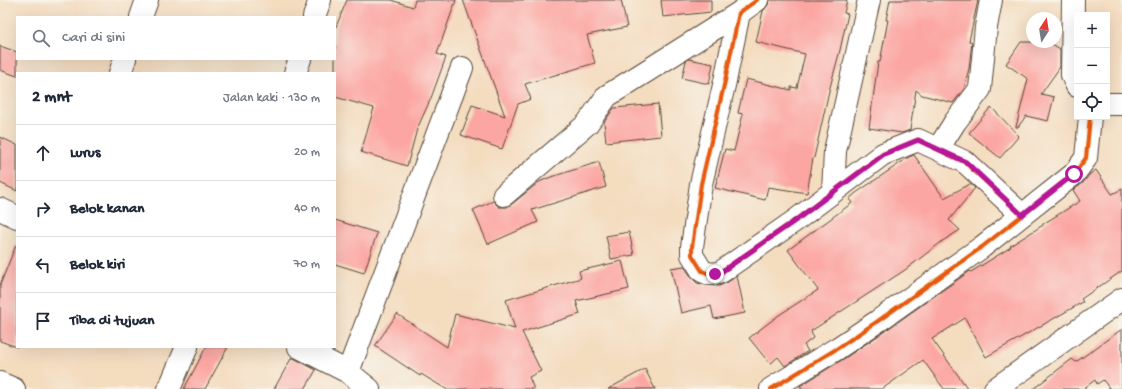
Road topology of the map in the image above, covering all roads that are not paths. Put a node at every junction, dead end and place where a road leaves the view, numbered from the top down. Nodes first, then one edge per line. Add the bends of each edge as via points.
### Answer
1 (147, 0) edge
2 (320, 0) edge
3 (757, 0) edge
4 (868, 0) edge
5 (991, 0) edge
6 (1073, 0) edge
7 (739, 13) junction
8 (141, 16) edge
9 (314, 16) edge
10 (125, 60) edge
11 (300, 60) edge
12 (462, 68) dead end
13 (120, 72) edge
14 (295, 72) edge
15 (1076, 84) edge
16 (1110, 104) edge
17 (1122, 104) edge
18 (1090, 120) edge
19 (938, 149) junction
20 (832, 192) junction
21 (504, 195) dead end
22 (0, 209) edge
23 (1022, 215) junction
24 (16, 217) edge
25 (1122, 299) edge
26 (187, 348) edge
27 (301, 348) edge
28 (348, 372) junction
29 (0, 383) edge
30 (14, 389) edge
31 (169, 389) edge
32 (369, 389) edge
33 (771, 389) edge
34 (995, 389) edge

1 - 8 street
2 - 9 street
3 - 7 street
4 - 20 street via 835,151
5 - 19 street via 980,89
6 - 15 street via 1072,75
7 - 20 street via 726,81 701,184 692,255 702,271 715,274 721,272
7 - 21 street via 607,96 587,124
10 - 13 street
11 - 14 street
12 - 28 street
16 - 17 street
18 - 23 street via 1086,158 1074,174
19 - 20 street via 918,140 884,154
19 - 23 street via 966,162
22 - 24 street
23 - 33 street via 982,247 878,321
25 - 34 street
26 - 31 street
27 - 28 street
28 - 32 street
29 - 30 street

